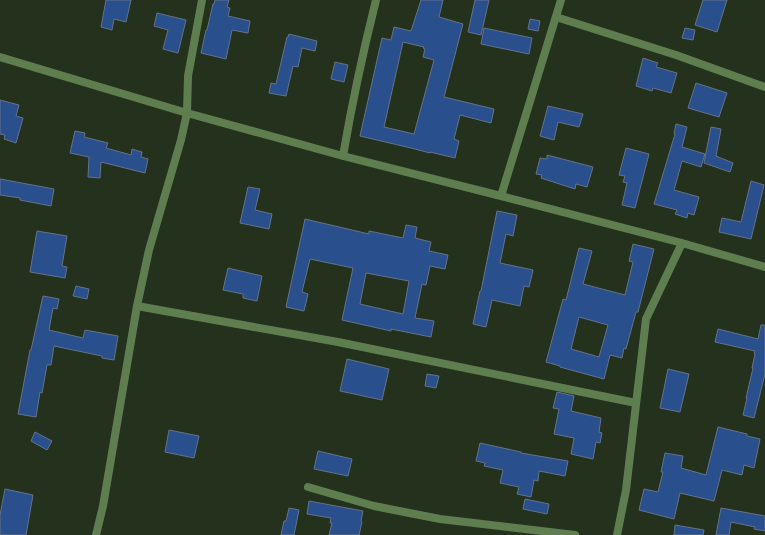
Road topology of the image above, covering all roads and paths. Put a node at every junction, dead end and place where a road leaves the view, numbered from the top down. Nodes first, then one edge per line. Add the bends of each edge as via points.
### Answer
1 (202, 0) edge
2 (376, 0) edge
3 (561, 0) edge
4 (556, 17) junction
5 (0, 57) edge
6 (765, 87) edge
7 (186, 113) junction
8 (343, 156) junction
9 (501, 196) junction
10 (682, 243) junction
11 (765, 267) edge
12 (136, 306) junction
13 (636, 403) junction
14 (308, 487) dead end
15 (96, 535) edge
16 (575, 535) edge
17 (617, 535) edge

1 - 7 street via 188,76
2 - 8 street via 356,84
3 - 4 street
4 - 6 street via 676,55
4 - 9 street
5 - 7 street
7 - 8 street
7 - 12 street
8 - 9 street
9 - 10 street
10 - 11 street
10 - 13 street via 646,318
12 - 13 street via 338,342
12 - 15 street
13 - 17 street via 626,490
14 - 16 street via 374,506 440,519

